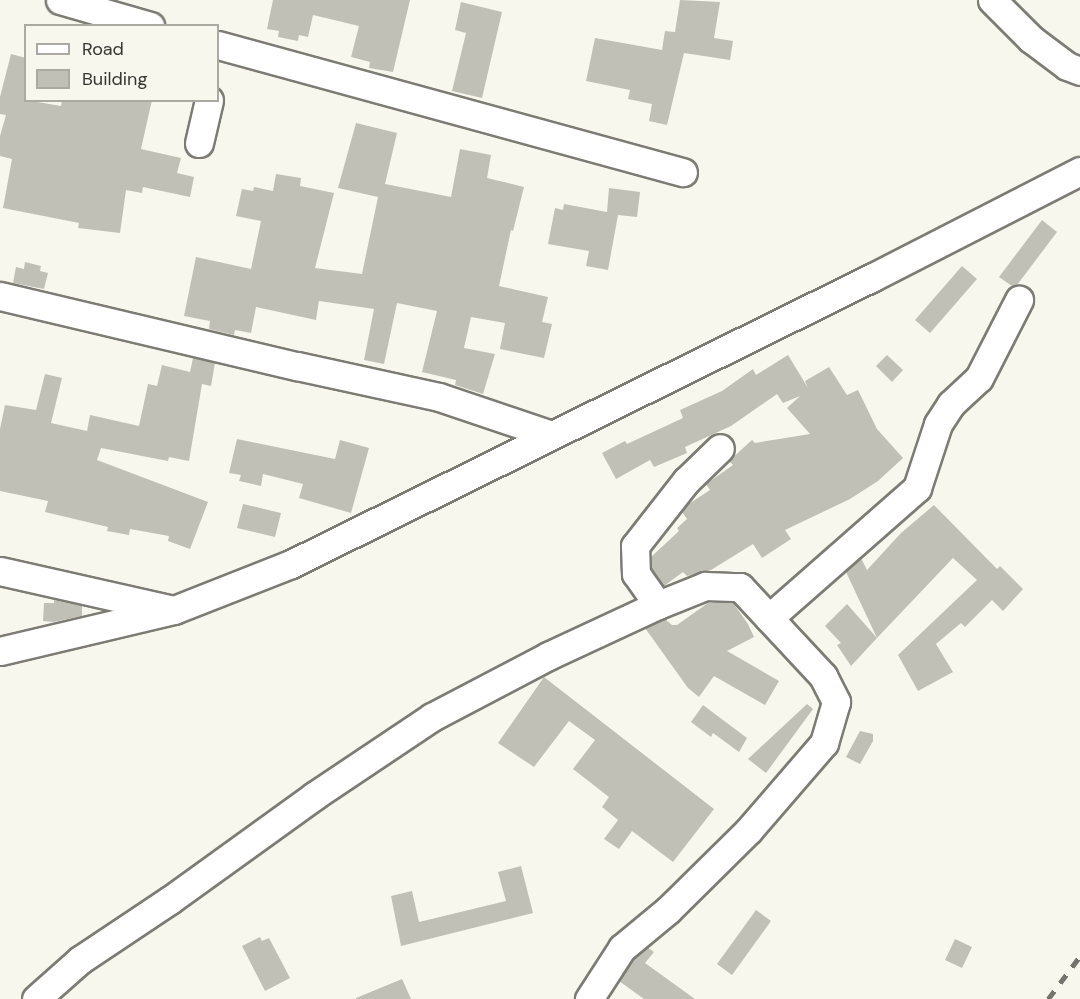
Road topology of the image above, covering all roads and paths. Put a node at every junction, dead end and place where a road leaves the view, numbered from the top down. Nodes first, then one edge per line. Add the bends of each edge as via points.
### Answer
1 (60, 0) edge
2 (992, 0) edge
3 (143, 24) edge
4 (219, 53) edge
5 (1080, 71) edge
6 (209, 102) edge
7 (199, 142) dead end
8 (1080, 171) edge
9 (684, 172) dead end
10 (0, 296) edge
11 (1019, 300) dead end
12 (552, 435) junction
13 (720, 448) dead end
14 (0, 571) edge
15 (658, 604) junction
16 (174, 610) junction
17 (769, 618) junction
18 (0, 651) edge
19 (36, 999) edge
20 (589, 999) edge

1 - 3 street
2 - 5 street via 1031,39
4 - 9 street
6 - 7 street
8 - 12 street via 871,279
10 - 12 street via 439,397
11 - 17 street via 979,378 951,404 938,424 917,488
12 - 16 street via 291,564
13 - 15 street via 686,481 635,546 636,574
14 - 16 street
15 - 17 street via 705,586 740,587
15 - 19 street via 432,717 80,960
16 - 18 street
17 - 20 street via 823,676 836,702 824,743 749,830 668,910 622,948

